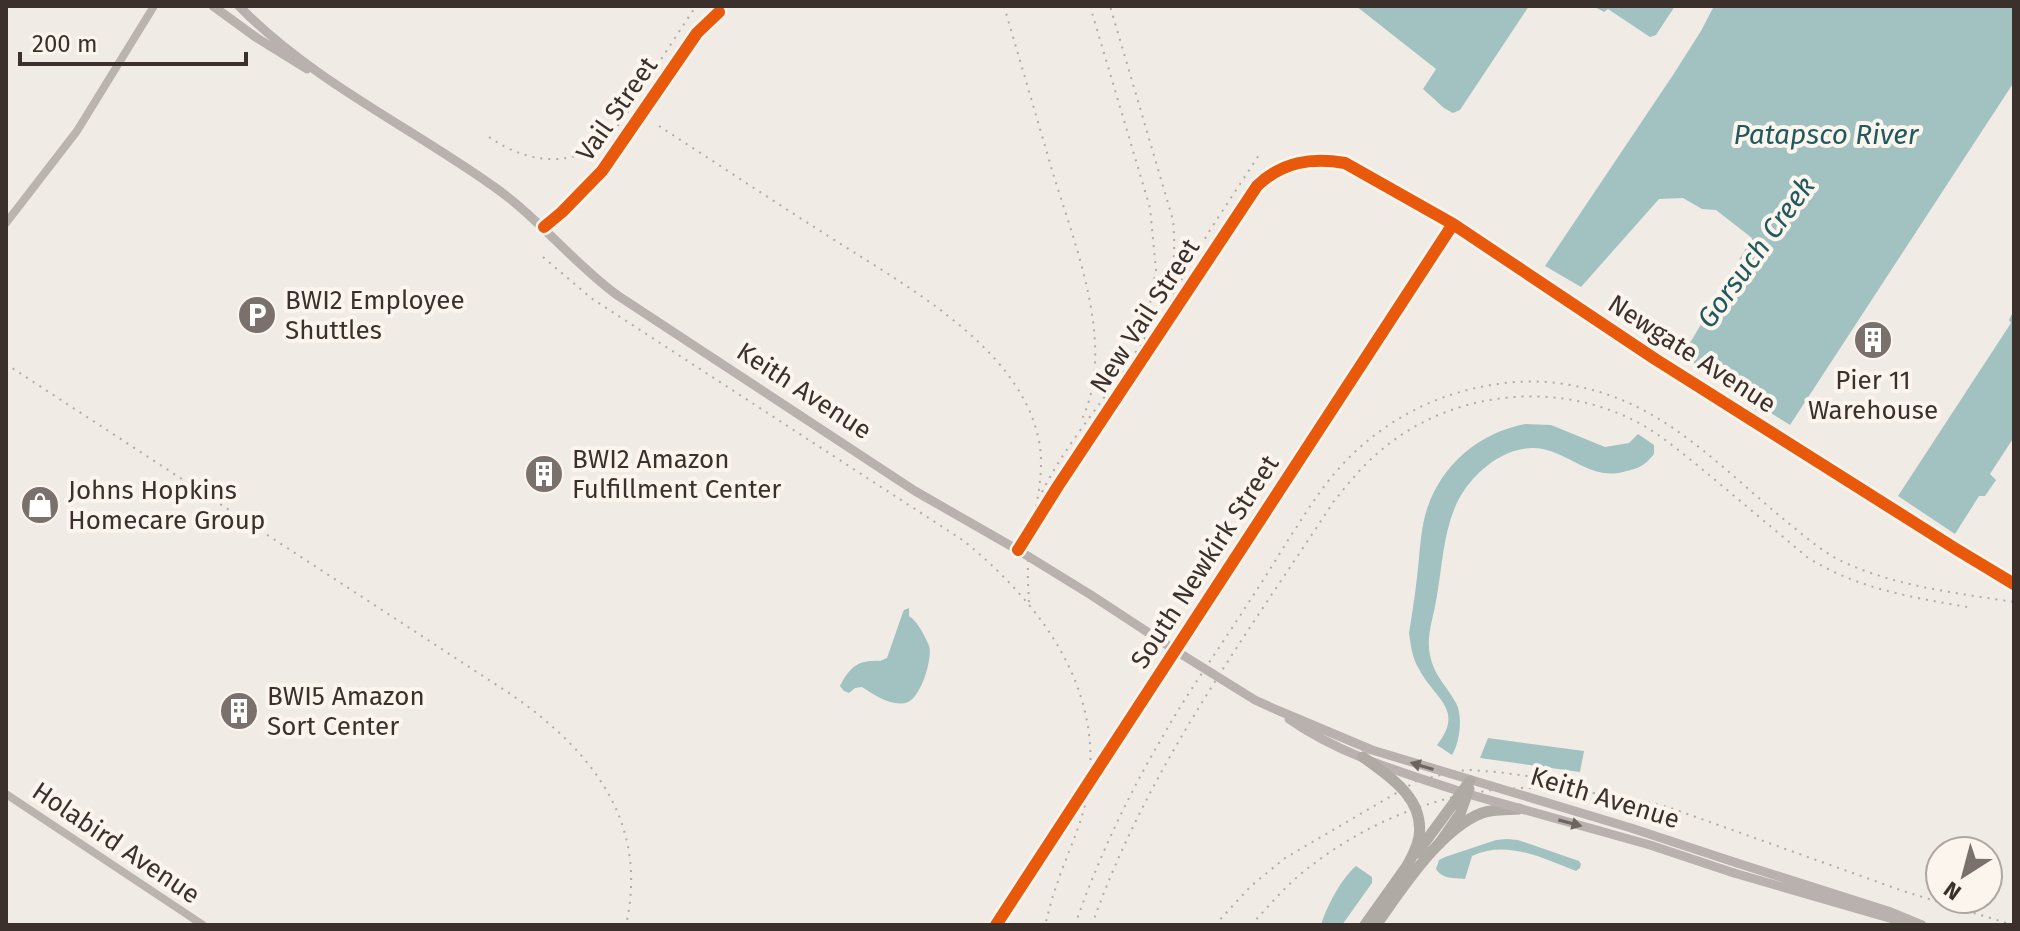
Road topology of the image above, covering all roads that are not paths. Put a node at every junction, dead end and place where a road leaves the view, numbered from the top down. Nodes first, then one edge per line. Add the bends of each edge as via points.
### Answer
1 (154, 6) edge
2 (213, 6) edge
3 (239, 6) edge
4 (719, 12) dead end
5 (328, 79) junction
6 (1345, 163) joint
7 (6, 223) edge
8 (1453, 224) junction
9 (544, 227) junction
10 (1018, 550) junction
11 (1051, 568) dead end
12 (2014, 584) edge
13 (1175, 648) junction
14 (1277, 710) junction
15 (1363, 757) junction
16 (1470, 781) junction
17 (1465, 793) junction
18 (6, 794) edge
19 (1519, 809) junction
20 (1439, 844) junction
21 (1407, 866) junction
22 (1736, 868) junction
23 (203, 925) edge
24 (996, 925) edge
25 (1365, 925) edge
26 (1376, 925) edge
27 (1920, 925) edge

1 - 7 main road via 77,131
2 - 5 main road, Keith Avenue
3 - 5 main road, Keith Avenue
4 - 9 street, Vail Street via 697,33 602,171
5 - 9 main road, Keith Avenue via 493,186
6 - 8 street, Newgate Avenue
6 - 10 street, New Vail Street, bridge via 1305,161 1257,186
8 - 12 street, Newgate Avenue via 1655,359
8 - 13 street, South Newkirk Street
9 - 10 main road, Keith Avenue via 617,295 915,491
10 - 14 main road, Keith Avenue, bridge
11 - 13 street
13 - 24 street, South Newkirk Street
14 - 15 main road, Keith Avenue, bridge via 1312,735
16 -> 14 main road, Keith Avenue, bridge via 1372,750
15 - 17 main road, Keith Avenue, bridge
15 - 21 highway, bridge via 1402,788 1417,811 1419,835
16 - 17 highway, bridge
16 - 22 main road, Keith Avenue, bridge via 1631,828
17 - 19 main road, Keith Avenue, bridge
17 - 20 highway, bridge via 1460,814
17 - 21 highway, bridge
18 - 23 main road, Holabird Avenue
19 - 20 highway, bridge via 1483,813
19 -> 22 main road, Keith Avenue, bridge
20 - 26 highway
21 - 25 highway
22 - 27 main road, Keith Avenue

